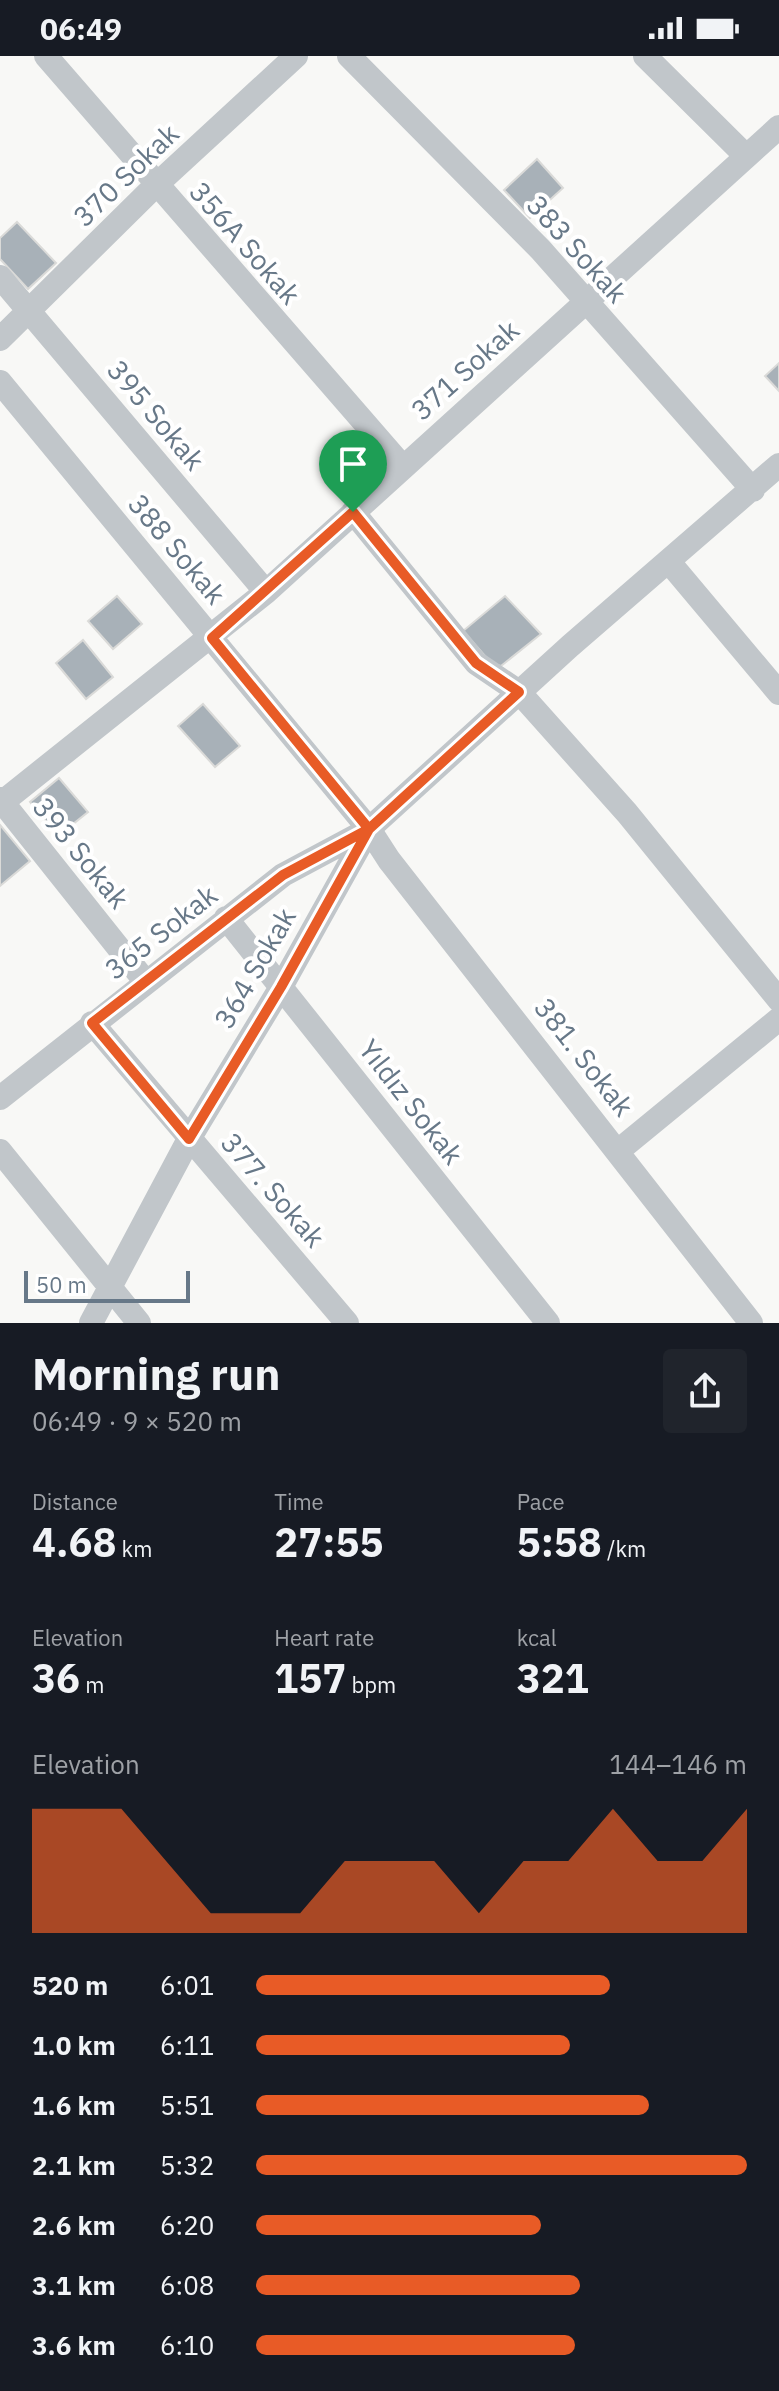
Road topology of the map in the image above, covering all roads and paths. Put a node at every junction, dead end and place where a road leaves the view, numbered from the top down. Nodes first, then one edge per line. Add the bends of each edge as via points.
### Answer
1 (46, 56) edge
2 (296, 56) edge
3 (349, 56) edge
4 (645, 56) edge
5 (779, 127) edge
6 (746, 156) junction
7 (155, 186) junction
8 (0, 277) edge
9 (585, 301) junction
10 (30, 312) junction
11 (0, 339) edge
12 (0, 382) edge
13 (779, 465) edge
14 (403, 467) junction
15 (753, 490) junction
16 (353, 512) junction
17 (669, 562) junction
18 (266, 592) junction
19 (212, 638) junction
20 (519, 692) junction
21 (779, 693) edge
22 (1, 802) edge
23 (369, 829) junction
24 (226, 918) junction
25 (145, 981) junction
26 (281, 987) junction
27 (779, 1000) edge
28 (779, 1019) edge
29 (92, 1023) junction
30 (0, 1098) edge
31 (189, 1139) junction
32 (0, 1151) edge
33 (618, 1151) junction
34 (110, 1287) junction
35 (91, 1323) edge
36 (139, 1323) edge
37 (347, 1323) edge
38 (548, 1323) edge
39 (751, 1323) edge

1 - 7 street, 356A Sokak
2 - 7 street, 370 Sokak
3 - 9 street, 383 Sokak
4 - 6 street
5 - 6 street, 371 Sokak
6 - 9 street, 371 Sokak
7 - 10 street, 370 Sokak
7 - 14 street, 356A Sokak
8 - 10 street, 395 Sokak
9 - 14 street, 371 Sokak
9 - 15 street, 383 Sokak
10 - 11 street, 370 Sokak
10 - 18 street, 395 Sokak
12 - 19 street, 388 Sokak
13 - 15 street, 364 Sokak
14 - 16 street, 371 Sokak
15 - 17 street, 364 Sokak
16 - 18 street, 371 Sokak
16 - 20 street via 476,663
17 - 20 street, 364 Sokak
17 - 21 street
18 - 19 street, 371 Sokak
19 - 22 street, 371 Sokak
19 - 23 street, 388 Sokak
20 - 23 street, 364 Sokak
20 - 27 street via 627,813
22 - 25 street, 393 Sokak
23 - 24 street, 365 Sokak via 283,875
23 - 26 street, 364 Sokak
23 - 33 street, 381. Sokak
24 - 25 street, 365 Sokak
24 - 26 street, Yıldız Sokak
25 - 29 street, 365 Sokak
26 - 31 street, 364 Sokak
26 - 38 street, Yıldız Sokak
28 - 33 street
29 - 30 street, 365 Sokak
29 - 31 street, 377. Sokak
31 - 34 street, 364 Sokak
31 - 37 street, 377. Sokak
32 - 34 street
33 - 39 street, 381. Sokak
34 - 35 street, 364 Sokak
34 - 36 street

